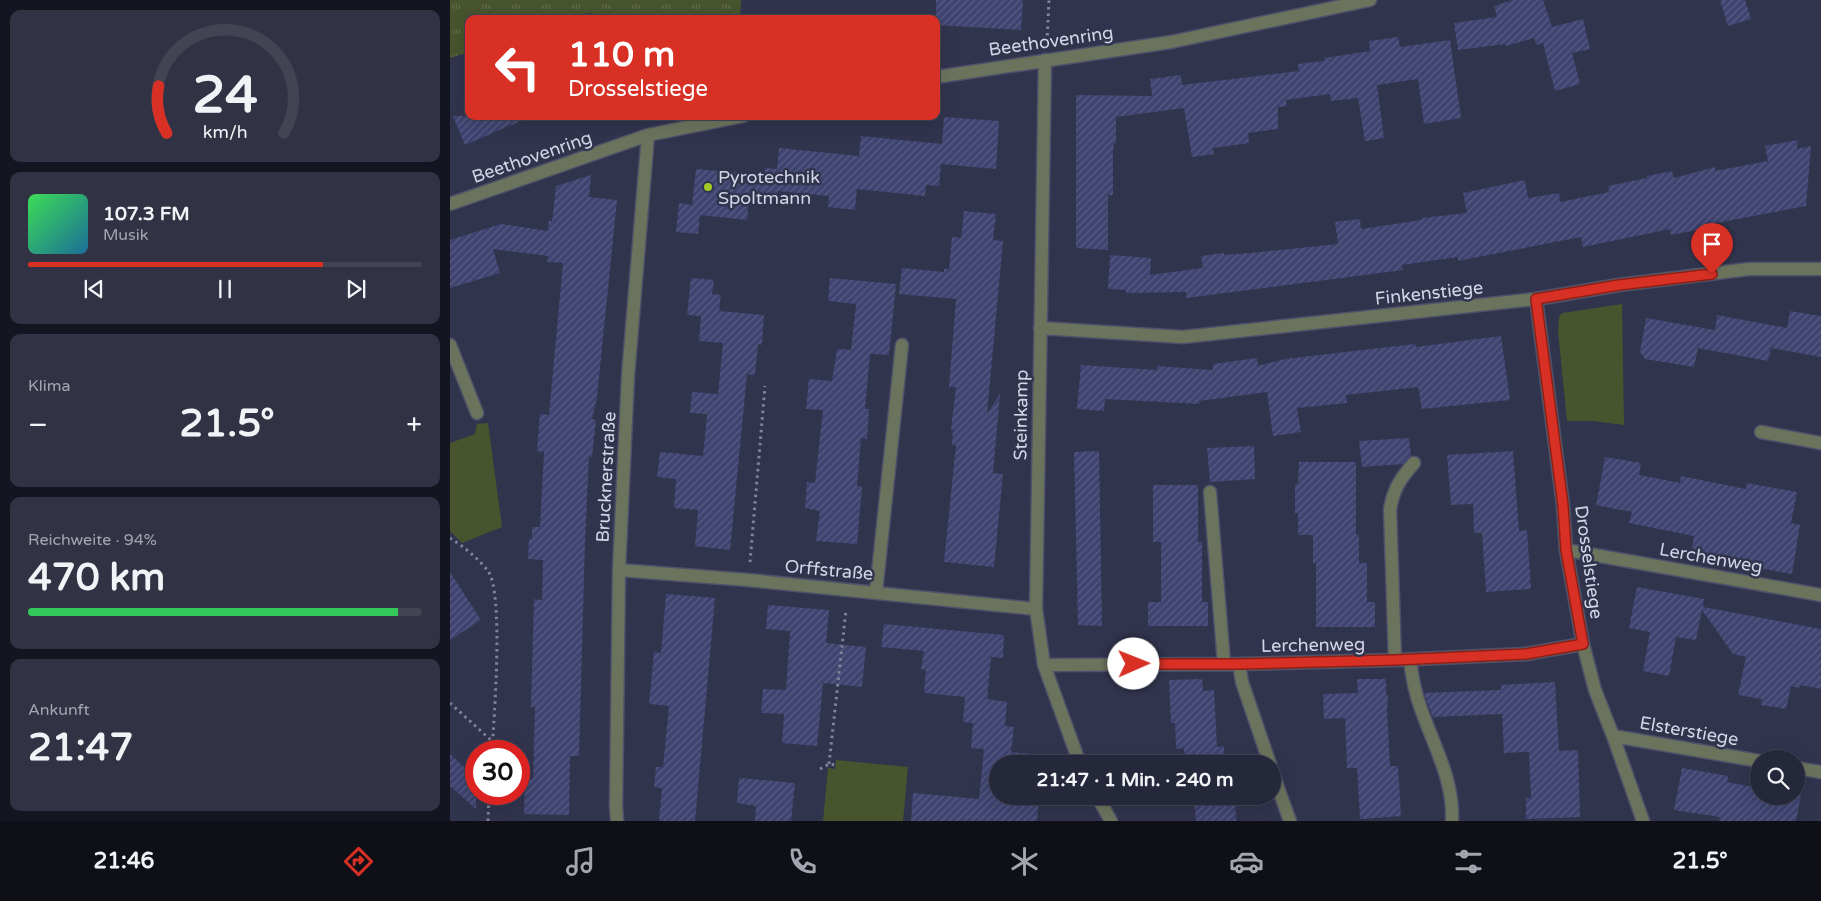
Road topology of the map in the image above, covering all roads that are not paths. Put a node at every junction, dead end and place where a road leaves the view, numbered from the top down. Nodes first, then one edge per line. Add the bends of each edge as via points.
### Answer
1 (1370, 0) edge
2 (1046, 60) junction
3 (940, 76) edge
4 (723, 120) edge
5 (648, 135) junction
6 (450, 204) edge
7 (1821, 269) edge
8 (1536, 299) junction
9 (1040, 328) junction
10 (450, 345) edge
11 (902, 345) dead end
12 (477, 414) dead end
13 (1761, 432) dead end
14 (1821, 443) edge
15 (1414, 463) dead end
16 (1210, 492) dead end
17 (1566, 550) junction
18 (618, 570) junction
19 (876, 592) junction
20 (1821, 595) edge
21 (1036, 609) junction
22 (1583, 644) junction
23 (1395, 660) junction
24 (1410, 660) junction
25 (1224, 663) junction
26 (1239, 664) junction
27 (1044, 665) junction
28 (1613, 736) junction
29 (1077, 755) edge
30 (1267, 755) edge
31 (1750, 759) edge
32 (1805, 769) edge
33 (1821, 772) edge
34 (1281, 796) edge
35 (1102, 805) edge
36 (617, 821) edge
37 (1111, 821) edge
38 (1290, 821) edge
39 (1452, 821) edge
40 (1643, 821) edge

1 - 2 street, Beethovenring via 1170,42
2 - 3 street, Beethovenring
2 - 9 street, Steinkamp
4 - 5 street, Beethovenring
5 - 6 street, Beethovenring
5 - 18 street, Brucknerstraße via 628,376
7 - 8 street, Finkenstiege via 1749,269
8 - 9 street, Finkenstiege via 1183,337
8 - 17 street, Drosselstiege
9 - 21 street, Steinkamp
10 - 12 street
11 - 19 street
13 - 14 street
15 - 23 street via 1400,479 1392,495 1390,509
16 - 25 street
17 - 20 street, Lerchenweg
17 - 22 street, Drosselstiege
18 - 19 street, Orffstraße
18 - 36 street, Brucknerstraße
19 - 21 street, Orffstraße
21 - 27 street, Steinkamp
22 - 24 street, Lerchenweg via 1526,654
22 - 28 street, Drosselstiege via 1595,690
23 - 24 street, Lerchenweg
23 - 26 street, Lerchenweg
24 - 39 street via 1420,707 1450,787
25 - 26 street, Lerchenweg
25 - 27 street, Lerchenweg
26 - 30 street
27 - 29 street, Steinkamp
28 - 31 street, Elsterstiege
28 - 40 street, Drosselstiege
32 - 33 street
34 - 38 street
35 - 37 street

